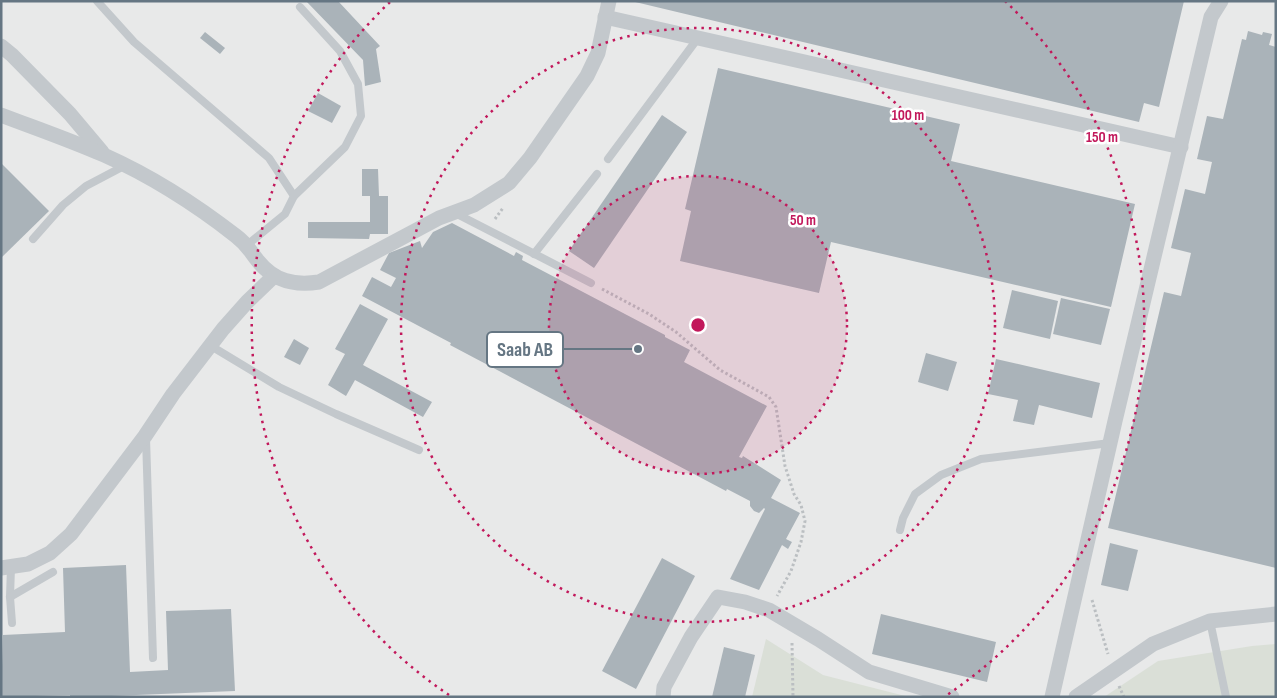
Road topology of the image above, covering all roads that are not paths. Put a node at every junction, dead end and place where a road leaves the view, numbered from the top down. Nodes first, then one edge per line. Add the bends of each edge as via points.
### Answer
1 (96, 1) edge
2 (609, 1) edge
3 (1220, 1) edge
4 (300, 7) dead end
5 (606, 17) junction
6 (698, 38) junction
7 (1, 46) edge
8 (1, 115) edge
9 (1181, 147) junction
10 (104, 155) junction
11 (608, 159) dead end
12 (124, 166) junction
13 (597, 174) dead end
14 (294, 196) junction
15 (455, 212) junction
16 (33, 239) dead end
17 (247, 244) junction
18 (534, 254) junction
19 (274, 276) junction
20 (591, 283) road end
21 (210, 346) junction
22 (146, 436) junction
23 (1110, 443) junction
24 (419, 450) dead end
25 (900, 530) dead end
26 (6, 568) edge
27 (53, 572) dead end
28 (10, 597) junction
29 (1276, 614) edge
30 (1210, 621) junction
31 (12, 623) dead end
32 (153, 658) dead end
33 (662, 697) edge
34 (952, 697) edge
35 (1052, 697) edge
36 (1076, 697) edge
37 (1226, 697) edge

1 - 14 lane via 134,42 269,158
2 - 5 street
3 - 9 street via 1211,17
4 - 14 lane via 340,51 358,84 361,116 345,147
5 - 6 street
5 - 15 street via 598,53 587,76 530,158 509,183 474,206
6 - 9 street
6 - 11 lane
7 - 10 street via 70,114
8 - 10 street
9 - 23 street
10 - 12 street
12 - 16 lane via 86,186
12 - 17 street via 185,198
13 - 18 lane
14 - 17 lane via 285,214
15 - 18 lane
15 - 19 street via 319,282 303,285
17 - 19 street via 258,262
18 - 20 lane
19 - 21 street
21 - 22 street
21 - 24 lane via 278,387
22 - 26 street via 71,534 50,553 28,564
22 - 32 lane
23 - 25 lane via 981,459 941,475 915,494
23 - 35 street
26 - 28 lane
27 - 28 lane
28 - 31 lane
29 - 30 street
30 - 36 street via 1153,644
30 - 37 lane
33 - 34 street via 664,687 691,637 718,597 769,610 869,672

